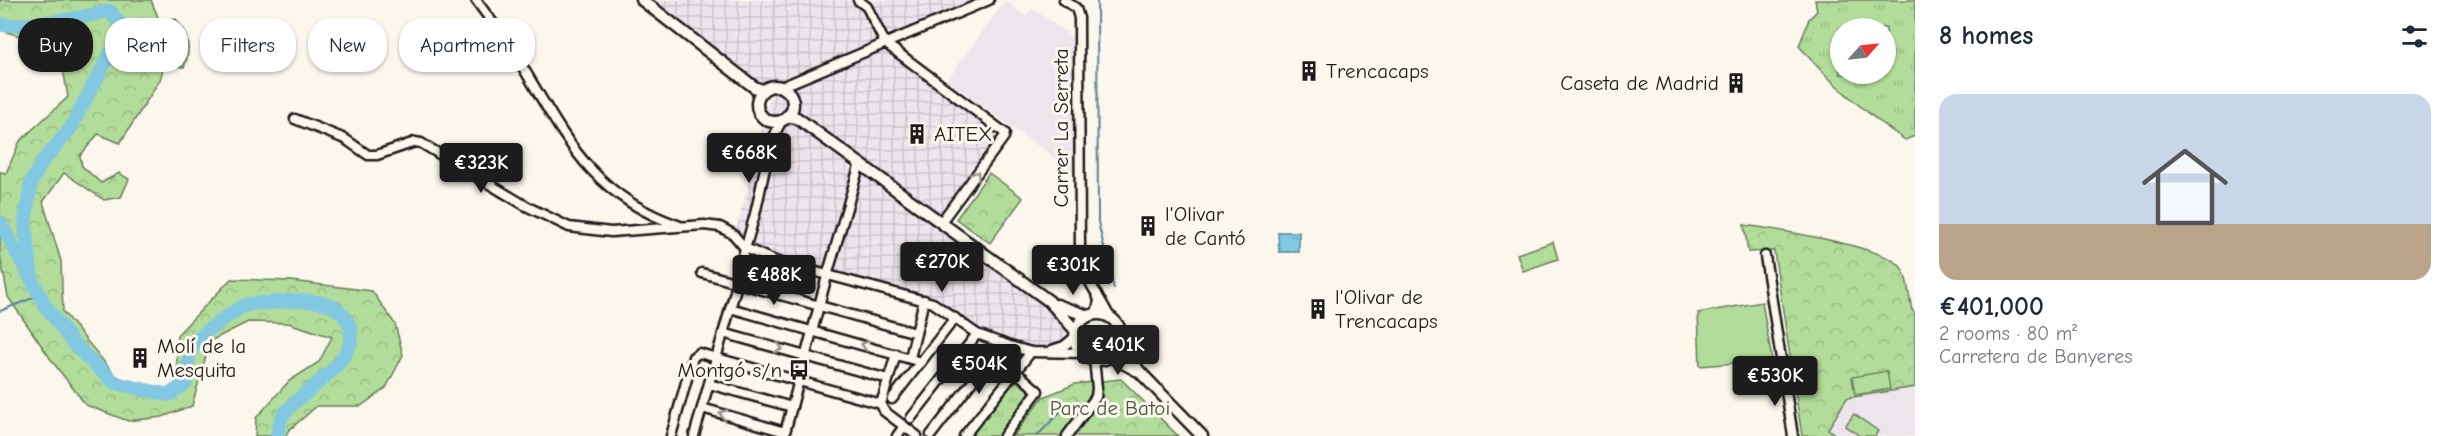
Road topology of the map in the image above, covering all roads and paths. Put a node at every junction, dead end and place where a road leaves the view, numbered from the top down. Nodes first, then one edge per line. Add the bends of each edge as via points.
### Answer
1 (476, 0) edge
2 (642, 0) edge
3 (858, 0) edge
4 (989, 0) edge
5 (1064, 0) edge
6 (885, 43) junction
7 (786, 87) junction
8 (758, 91) junction
9 (295, 119) dead end
10 (785, 119) junction
11 (860, 163) junction
12 (941, 222) junction
13 (683, 227) junction
14 (745, 248) junction
15 (1765, 256) dead end
16 (788, 265) junction
17 (702, 273) dead end
18 (827, 276) junction
19 (735, 282) junction
20 (1097, 293) junction
21 (780, 295) junction
22 (924, 300) junction
23 (1049, 301) junction
24 (819, 305) junction
25 (730, 308) junction
26 (1092, 315) junction
27 (955, 318) junction
28 (1110, 318) junction
29 (813, 331) junction
30 (723, 333) junction
31 (916, 333) junction
32 (977, 334) junction
33 (1075, 334) junction
34 (1120, 342) junction
35 (1002, 343) junction
36 (1047, 351) junction
37 (1082, 353) junction
38 (896, 354) junction
39 (1028, 355) junction
40 (806, 356) junction
41 (1110, 356) junction
42 (910, 358) junction
43 (716, 359) junction
44 (1094, 360) junction
45 (921, 362) junction
46 (1015, 371) junction
47 (1139, 371) junction
48 (888, 379) junction
49 (799, 381) junction
50 (709, 384) junction
51 (892, 399) dead end
52 (881, 404) junction
53 (792, 407) junction
54 (702, 408) junction
55 (911, 418) dead end
56 (904, 426) junction
57 (695, 434) edge
58 (784, 434) edge
59 (931, 435) edge
60 (670, 436) edge
61 (706, 436) edge
62 (897, 436) edge
63 (917, 436) edge
64 (964, 436) edge
65 (1004, 436) edge
66 (1067, 436) edge
67 (1202, 436) edge
68 (1793, 436) edge

1 - 13 street via 510,46 558,129 611,190
2 - 8 main road
3 - 6 street via 867,7
4 - 6 street
5 - 20 street, Carrer La Serreta via 1076,8 1079,18 1080,257
6 - 7 street
12 -> 6 street via 1005,133
7 - 8 main road
7 - 10 main road via 793,102
8 - 10 main road via 759,114 763,118
9 - 13 street via 345,139 368,155 422,143 526,206 569,226 611,232
10 - 11 main road
10 - 14 street
11 - 12 main road
11 - 18 street
12 - 23 main road
13 - 14 street via 720,227 733,234
14 - 16 street
14 - 19 street
15 - 68 street
16 - 18 street
16 - 21 street
17 - 19 street
18 - 22 street
18 - 24 street
19 - 21 street
19 - 25 street
20 - 26 street via 1099,301
20 - 28 street, Carrer La Serreta
21 - 24 street
22 - 27 street
22 - 31 street
23 - 26 main road
23 - 33 main road
24 - 29 street
24 - 31 street
25 - 29 street
25 - 30 street
26 - 28 main road
26 - 33 main road via 1078,324
27 - 32 street
27 - 45 street
28 - 34 main road via 1119,328
38 -> 29 street
29 - 40 street
30 -> 40 street
30 - 43 street
31 - 42 street
32 - 35 street
32 - 55 street
33 - 36 street via 1064,346
33 - 37 main road
34 - 41 main road
34 - 47 main road
35 - 39 street
35 - 59 street
36 - 37 street
36 - 39 street
37 - 44 main road
38 - 42 street
38 - 48 street
39 - 46 street
40 - 48 street
40 - 49 street
41 - 44 main road
41 - 47 main road
42 - 45 street
43 - 49 street
43 - 50 street
43 - 60 street via 699,353 693,357
44 - 66 street via 1096,397
45 - 51 street
46 - 64 street
46 - 65 street via 1038,391
47 - 67 main road
48 - 52 street
49 - 52 street
49 - 53 street
50 - 53 street
50 - 54 street
52 - 56 street
53 - 58 street
54 - 57 street
58 -> 54 street
56 - 62 street
56 - 63 street
57 - 61 street

